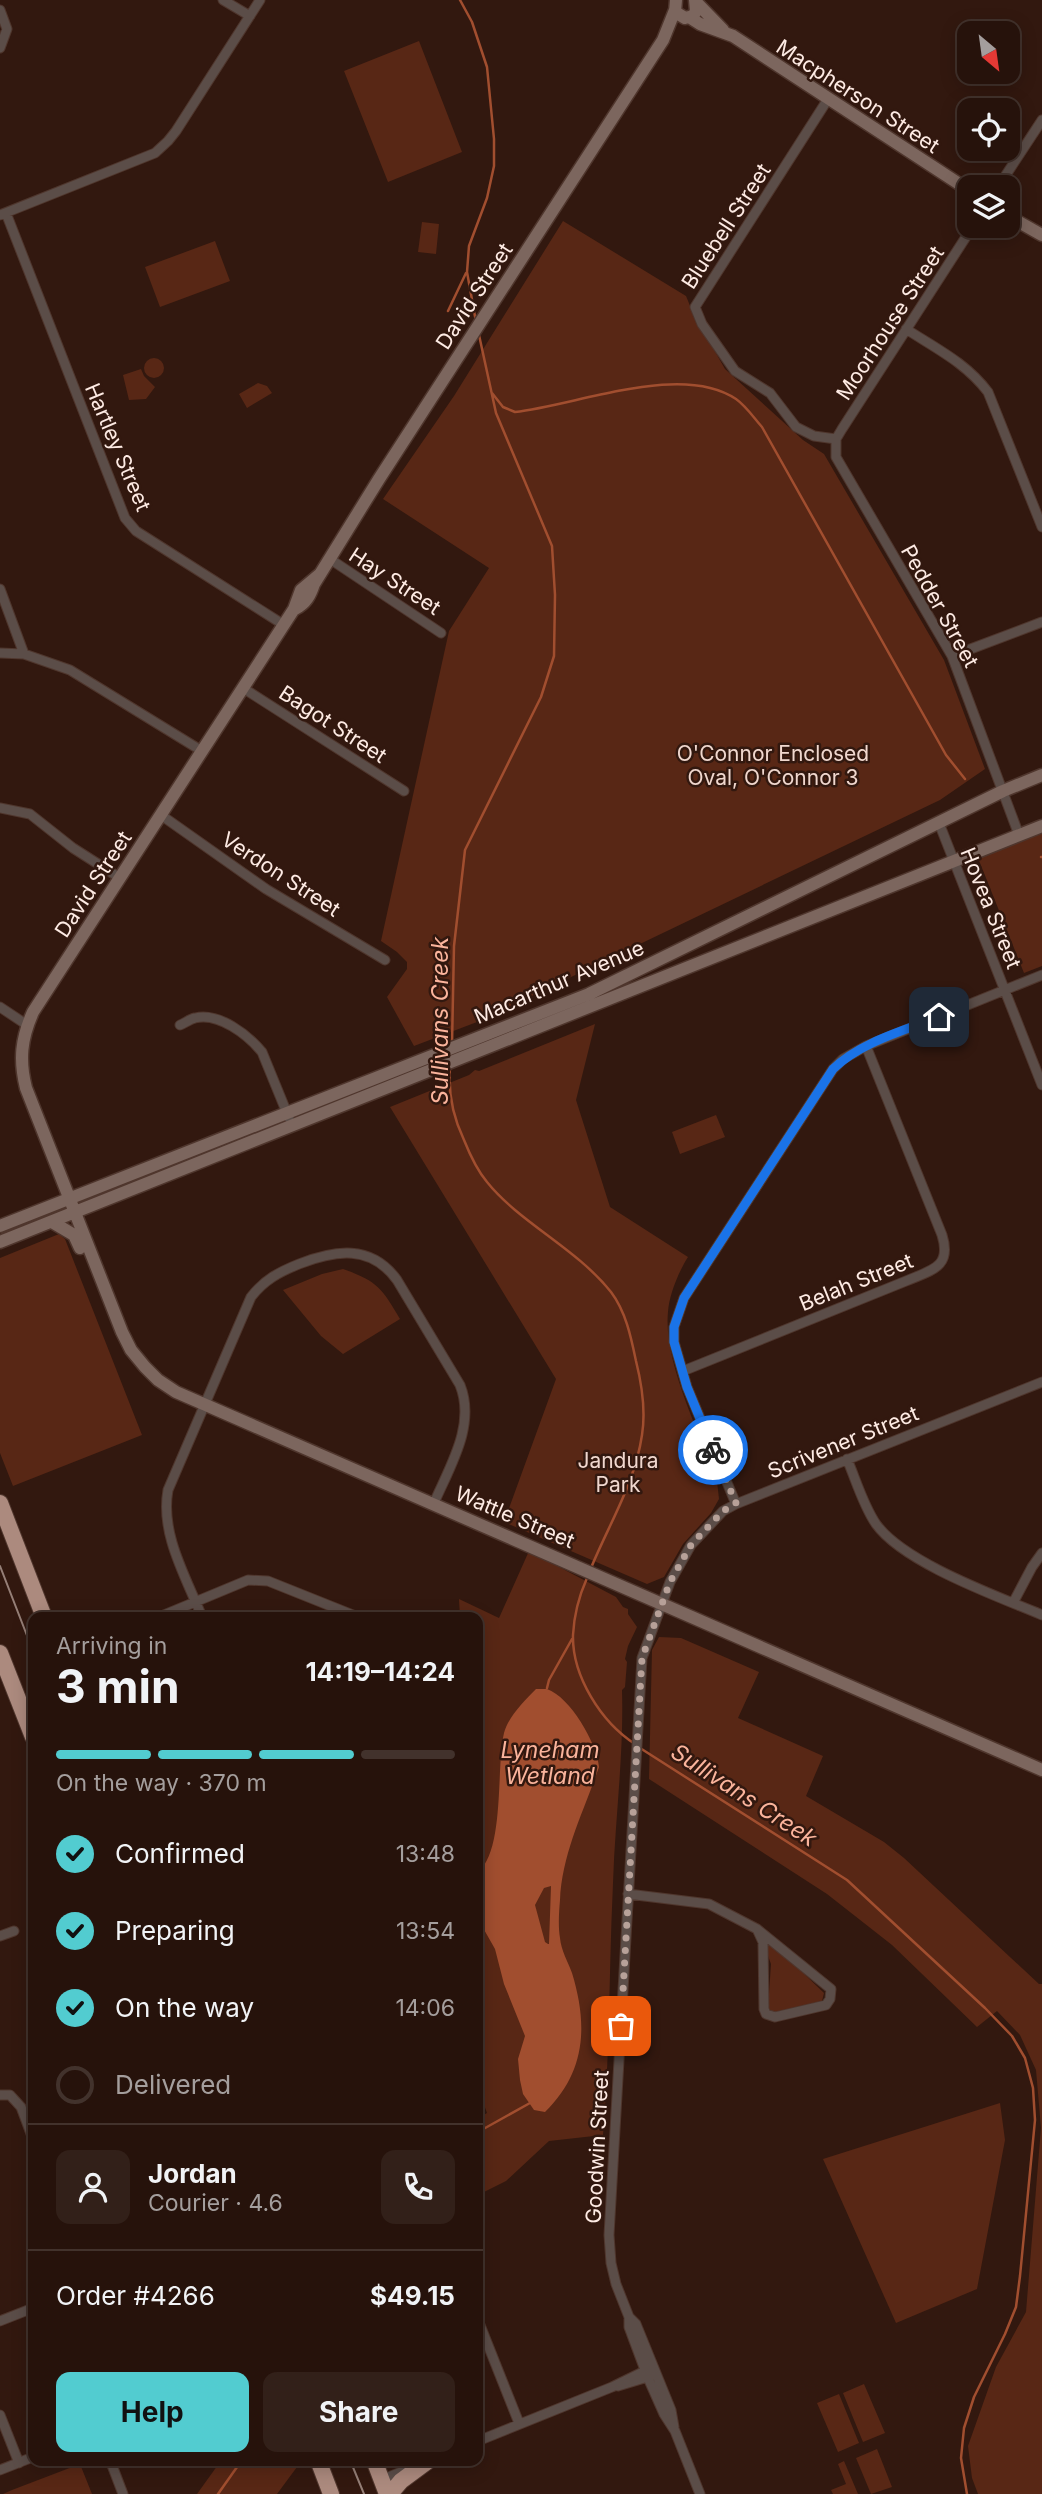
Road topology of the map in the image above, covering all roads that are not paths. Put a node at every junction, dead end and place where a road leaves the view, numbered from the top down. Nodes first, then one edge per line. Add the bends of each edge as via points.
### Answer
1 (223, 0) edge
2 (260, 0) edge
3 (696, 1) edge
4 (678, 9) edge
5 (0, 10) edge
6 (250, 16) junction
7 (725, 33) junction
8 (0, 48) edge
9 (828, 99) junction
10 (1042, 120) edge
11 (1006, 175) edge
12 (957, 183) edge
13 (3, 214) edge
14 (1020, 223) edge
15 (1042, 235) edge
16 (965, 238) edge
17 (906, 329) junction
18 (836, 439) junction
19 (1042, 527) edge
20 (330, 559) junction
21 (0, 589) edge
22 (1042, 622) edge
23 (284, 625) junction
24 (441, 633) dead end
25 (0, 653) edge
26 (24, 654) junction
27 (952, 656) junction
28 (243, 688) junction
29 (202, 751) junction
30 (1042, 775) edge
31 (404, 791) dead end
32 (1003, 791) junction
33 (0, 808) edge
34 (161, 815) junction
35 (939, 822) junction
36 (1042, 826) edge
37 (1020, 835) junction
38 (953, 861) junction
39 (120, 878) junction
40 (385, 960) dead end
41 (1042, 975) edge
42 (1005, 990) junction
43 (592, 1000) junction
44 (0, 1007) edge
45 (27, 1025) junction
46 (180, 1025) dead end
47 (866, 1046) junction
48 (470, 1049) junction
49 (1042, 1085) edge
50 (289, 1120) junction
51 (71, 1204) junction
52 (52, 1222) junction
53 (0, 1226) edge
54 (0, 1242) edge
55 (96, 1267) junction
56 (683, 1371) junction
57 (1042, 1381) edge
58 (205, 1404) junction
59 (846, 1459) junction
60 (0, 1503) edge
61 (434, 1503) junction
62 (736, 1503) junction
63 (1042, 1553) edge
64 (196, 1602) junction
65 (661, 1603) junction
66 (1013, 1603) junction
67 (42, 1612) edge
68 (171, 1612) edge
69 (200, 1612) edge
70 (346, 1612) edge
71 (1042, 1615) edge
72 (0, 1653) edge
73 (28, 1724) edge
74 (1042, 1770) edge
75 (628, 1894) junction
76 (757, 1929) junction
77 (15, 1931) dead end
78 (0, 1936) edge
79 (0, 2095) edge
80 (28, 2128) edge
81 (28, 2310) edge
82 (0, 2321) edge
83 (483, 2333) edge
84 (651, 2372) junction
85 (0, 2415) edge
86 (519, 2423) junction
87 (483, 2439) edge
88 (28, 2459) edge
89 (19, 2463) junction
90 (112, 2466) edge
91 (320, 2466) edge
92 (329, 2466) edge
93 (376, 2466) edge
94 (421, 2466) edge
95 (0, 2470) edge
96 (386, 2489) edge
97 (123, 2494) edge
98 (331, 2494) edge
99 (337, 2494) edge
100 (699, 2494) edge

1 - 6 street
2 - 6 street
3 - 4 street, David Street via 696,11
3 - 7 street, Macpherson Street
4 - 7 street, Macpherson Street via 699,24
4 - 20 street, David Street via 663,40
5 - 8 street via 7,29
6 - 13 street via 176,131 155,153
7 - 9 street, Macpherson Street
9 - 12 street, Macpherson Street
9 - 18 street, Bluebell Street via 695,307 735,372 770,393 796,428
10 - 11 street
13 - 23 street, Hartley Street via 125,517 136,531
14 - 15 street
16 - 17 street, Moorhouse Street
17 - 18 street, Moorhouse Street
17 - 19 street via 965,367 988,392
18 - 27 street, Pedder Street via 836,457
20 - 23 street, David Street via 310,596
20 - 24 street, Hay Street
21 - 26 street
22 - 27 street
23 - 28 street, David Street
25 - 26 street
26 - 29 street via 71,670
27 - 32 street, Pedder Street
28 - 29 street, David Street
28 - 31 street, Bagot Street
29 - 34 street, David Street
30 - 32 street, Macarthur Avenue
32 - 35 street, Macarthur Avenue
32 - 37 street, Pedder Street
33 - 39 street via 30,814
34 - 39 street, David Street
34 - 40 street, Verdon Street via 265,889
35 - 38 street, Hovea Street
35 - 43 street, Macarthur Avenue
36 - 37 street, Macarthur Avenue
37 - 38 street, Macarthur Avenue
38 - 42 street, Hovea Street
38 - 43 street, Macarthur Avenue
39 - 45 street, David Street
41 - 42 street
42 - 47 street
42 - 49 street, Hovea Street
43 - 48 street, Macarthur Avenue
44 - 45 street
45 - 51 street, David Street via 21,1067 26,1088
46 - 50 street via 195,1018 217,1018 255,1043
47 - 56 street via 833,1069 684,1298 673,1334
47 - 56 street, Belah Street via 942,1235 944,1259 932,1270
48 - 50 street, Macarthur Avenue via 439,1068
48 - 50 street, Macarthur Avenue via 442,1053
50 - 51 street, Macarthur Avenue
51 - 52 street, Macarthur Avenue
51 - 53 street, Macarthur Avenue
51 - 55 street, Wattle Street
52 - 54 street, Macarthur Avenue
52 - 55 street via 74,1235
55 - 58 street, Wattle Street via 131,1350 158,1380
56 - 62 street
57 - 59 street, Scrivener Street
58 - 61 street, Wattle Street
58 - 61 street via 259,1286 275,1274 326,1254 349,1253 378,1261 397,1280 464,1395 466,1421
58 - 64 street via 168,1490 166,1510 167,1530
59 - 62 street, Scrivener Street
59 - 66 street via 875,1522 888,1538 918,1558
60 - 67 highway
61 - 65 street, Wattle Street
62 - 65 street, Scrivener Street via 691,1545
63 - 66 street
64 - 68 street
64 - 69 street
64 - 70 street via 248,1580 259,1580
65 - 74 street, Wattle Street
65 - 75 street, Goodwin Street via 642,1658
66 - 71 street
72 - 73 highway
75 - 76 street via 709,1904
75 - 84 street, Goodwin Street via 609,2235 611,2263 629,2327
76 - 76 street via 831,1989 826,2005 775,2017 766,2014 763,1942
77 - 78 street
79 - 80 street via 10,2095 16,2101
81 - 82 street
83 - 86 street
84 - 86 street
84 - 100 street, Goodwin Street
85 - 89 street
86 - 87 street
88 - 89 street
89 - 95 street
90 - 97 street
91 - 98 highway
92 - 99 highway
93 - 96 highway
94 - 96 highway

